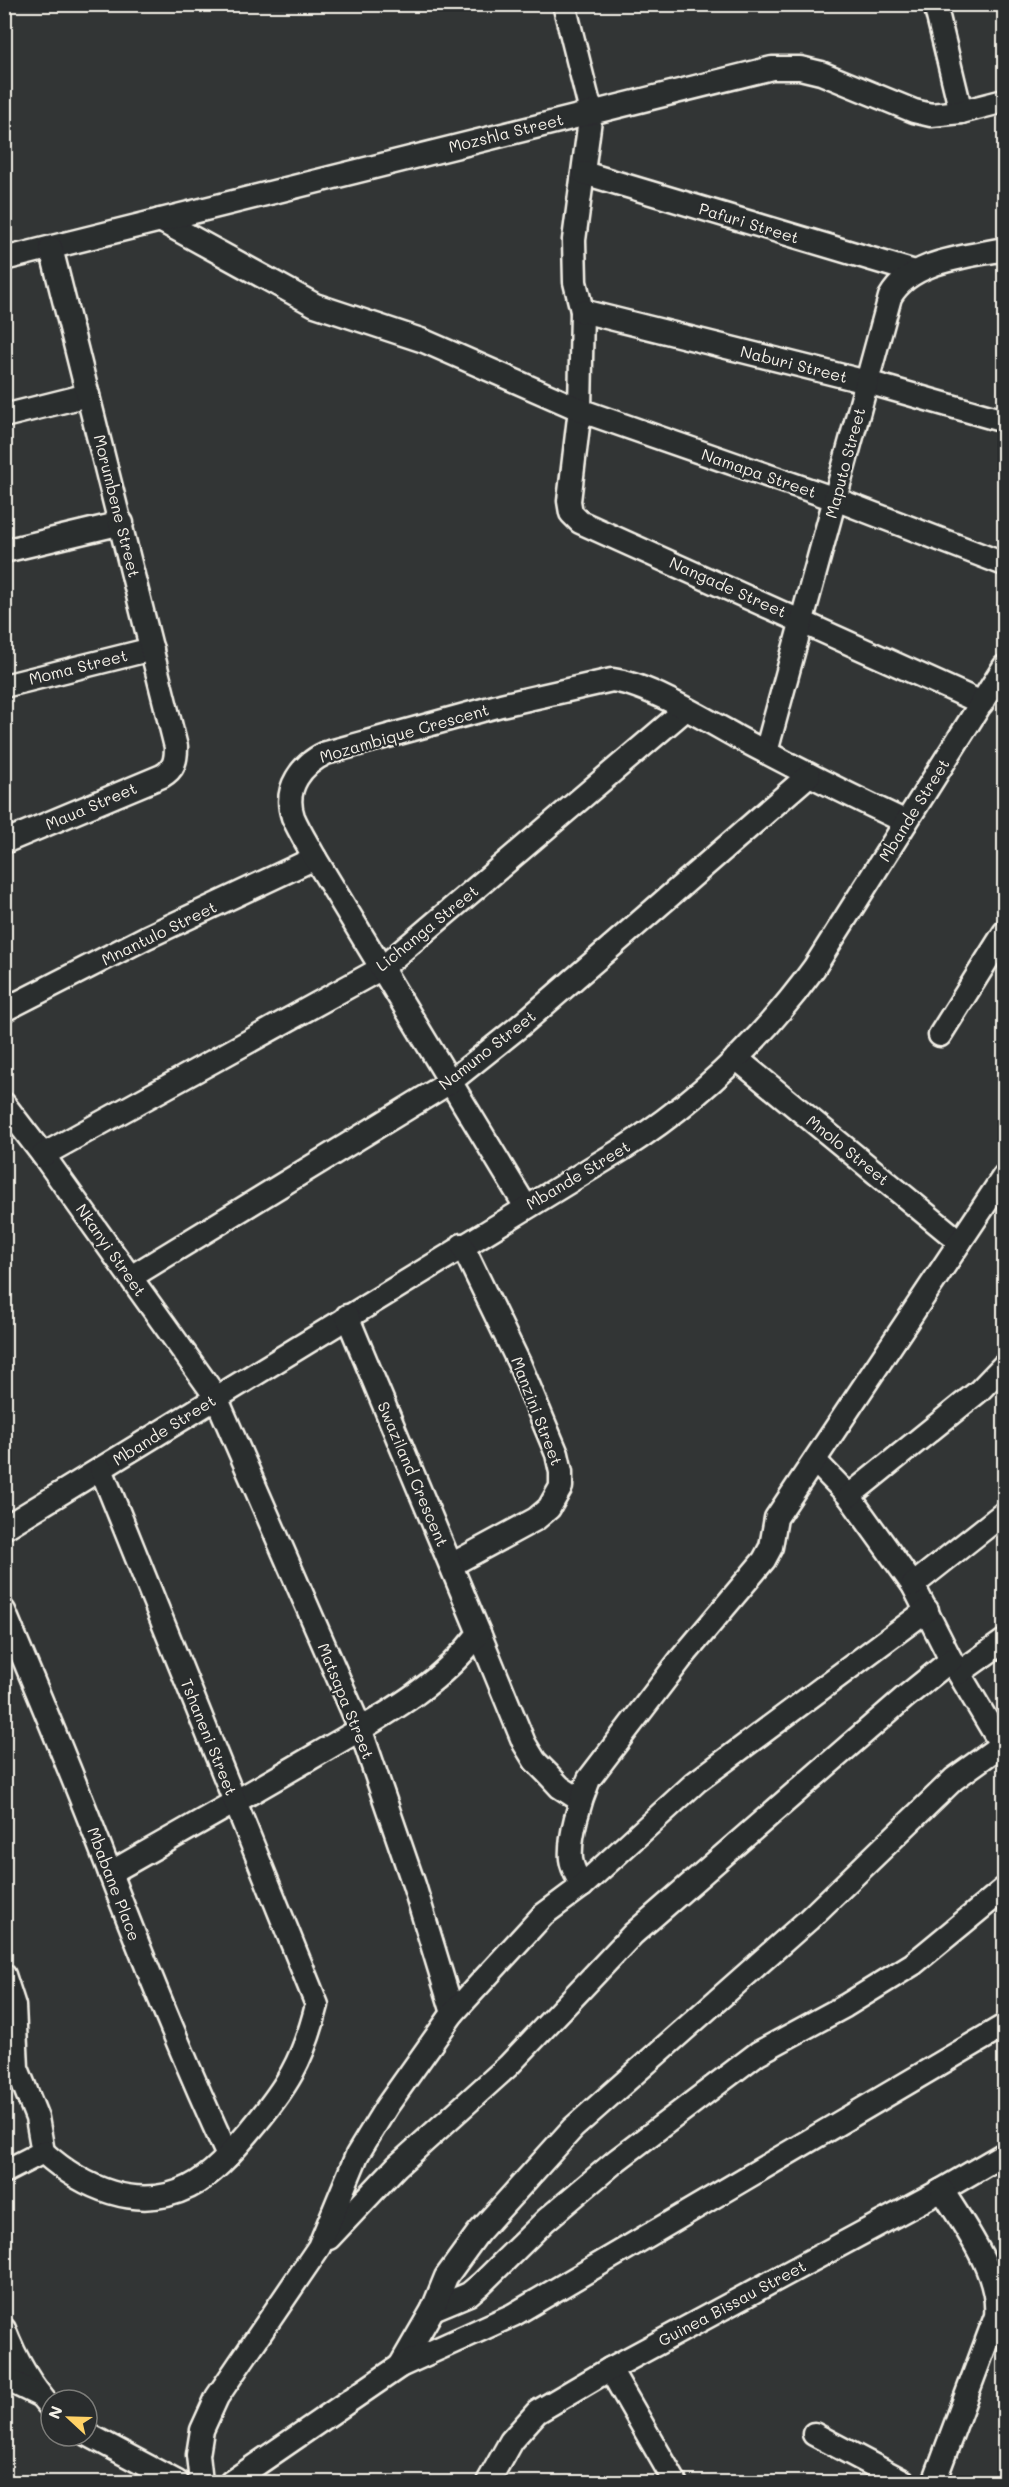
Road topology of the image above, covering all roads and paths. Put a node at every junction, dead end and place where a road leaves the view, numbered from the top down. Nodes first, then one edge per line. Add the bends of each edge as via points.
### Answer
1 (564, 4) edge
2 (935, 4) edge
3 (1005, 101) edge
4 (591, 112) junction
5 (961, 112) junction
6 (584, 173) junction
7 (160, 220) junction
8 (51, 248) junction
9 (1005, 249) edge
10 (4, 259) edge
11 (915, 272) junction
12 (582, 311) junction
13 (867, 382) junction
14 (88, 395) junction
15 (580, 410) junction
16 (4, 416) edge
17 (1005, 421) edge
18 (835, 500) junction
19 (122, 524) junction
20 (4, 551) edge
21 (1005, 564) edge
22 (802, 620) junction
23 (152, 649) junction
24 (1005, 667) edge
25 (4, 686) edge
26 (982, 703) junction
27 (686, 709) junction
28 (766, 752) junction
29 (174, 765) joint
30 (809, 775) junction
31 (906, 822) junction
32 (4, 842) edge
33 (315, 858) junction
34 (1005, 933) edge
35 (382, 968) junction
36 (4, 1010) edge
37 (940, 1035) dead end
38 (736, 1058) junction
39 (450, 1082) junction
40 (4, 1104) edge
41 (44, 1155) junction
42 (1005, 1176) edge
43 (526, 1207) junction
44 (960, 1242) junction
45 (462, 1245) junction
46 (131, 1277) junction
47 (347, 1316) junction
48 (1005, 1365) edge
49 (216, 1397) junction
50 (816, 1462) junction
51 (101, 1469) junction
52 (849, 1496) junction
53 (1005, 1513) edge
54 (4, 1528) edge
55 (451, 1565) junction
56 (913, 1585) junction
57 (927, 1610) junction
58 (4, 1611) edge
59 (479, 1633) junction
60 (1005, 1641) edge
61 (955, 1666) junction
62 (360, 1728) junction
63 (1003, 1745) edge
64 (580, 1800) junction
65 (235, 1803) junction
66 (110, 1873) junction
67 (582, 1886) junction
68 (1005, 1889) edge
69 (4, 1975) edge
70 (453, 2013) junction
71 (1005, 2026) edge
72 (43, 2152) junction
73 (1005, 2154) edge
74 (228, 2156) junction
75 (4, 2172) edge
76 (942, 2190) junction
77 (320, 2247) junction
78 (433, 2310) junction
79 (4, 2329) edge
80 (399, 2366) junction
81 (610, 2369) junction
82 (4, 2378) edge
83 (39, 2391) edge
84 (39, 2398) edge
85 (814, 2434) dead end
86 (99, 2440) edge
87 (177, 2482) edge
88 (201, 2482) edge
89 (231, 2482) edge
90 (488, 2482) edge
91 (675, 2482) edge
92 (905, 2482) edge
93 (934, 2482) edge

1 - 4 street
2 - 5 street
3 - 5 street, Mozshla Street
4 - 5 street, Mozshla Street via 772,68 821,73 914,111
4 - 6 street, Nangade Street
4 - 7 street, Mozshla Street
6 - 11 street, Pafuri Street
6 - 12 street, Nangade Street via 574,240 575,282
7 - 8 street, Mozshla Street
7 - 15 street, Namapa Street via 315,305 424,341
8 - 10 street, Mozshla Street
8 - 14 street, Morumbene Street
9 - 11 street, Maputo Street
11 - 13 street, Maputo Street via 890,297
12 - 13 street, Naburi Street
12 - 15 street, Nangade Street
13 - 17 street, Naburi Street
13 - 18 street, Maputo Street
14 - 16 street
14 - 19 street, Morumbene Street
15 - 18 street, Namapa Street
15 - 22 street, Nangade Street via 569,501 574,517
18 - 21 street, Namapa Street
18 - 22 street, Maputo Street
19 - 20 street
19 - 23 street, Morumbene Street
22 - 26 street, Nangade Street
22 - 28 street, Maputo Street
23 - 25 street, Moma Street
23 - 29 street, Morumbene Street via 176,747
24 - 26 street, Mbande Street
26 - 31 street, Mbande Street
27 - 28 street, Mozambique Crescent
27 - 33 street, Mozambique Crescent via 627,682 612,680 501,705 326,753 313,759 297,776 291,800 293,815
27 - 35 street, Lichanga Street
28 - 30 street, Mozambique Crescent
29 - 32 street, Maua Street via 162,776
30 - 31 street, Mozambique Crescent
30 - 39 street, Namuno Street
31 - 38 street, Mbande Street via 794,996
33 - 35 street, Mozambique Crescent
33 - 36 street, Mnantulo Street
34 - 37 street
35 - 39 street, Mozambique Crescent
35 - 41 street, Lichanga Street
38 - 43 street, Mbande Street via 653,1129
38 - 44 street, Mnolo Street
39 - 43 street, Mozambique Crescent
39 - 46 street, Namuno Street
40 - 41 street, Nkanyi Street
41 - 46 street, Nkanyi Street
42 - 44 street
43 - 45 street, Mbande Street
44 - 50 street
45 - 47 street, Mbande Street
45 - 55 street, Manzini Street via 519,1363 557,1454 561,1487 549,1508 536,1519
46 - 49 street, Nkanyi Street
47 - 49 street, Mbande Street
47 - 55 street, Swaziland Crescent
48 - 52 street via 979,1391
49 - 51 street, Mbande Street
49 - 62 street, Matsapa Street
50 - 52 street
50 - 64 street via 776,1518 771,1547 764,1560 603,1758
51 - 54 street, Mbande Street
51 - 65 street, Tshaneni Street
52 - 56 street
53 - 56 street
55 - 59 street, Swaziland Crescent
56 - 57 street
57 - 61 street
57 - 67 street via 696,1782
58 - 66 street, Mbabane Place
59 - 62 street via 464,1653 429,1685
59 - 64 street, Swaziland Crescent via 524,1743 560,1787
60 - 61 street
61 - 63 street
61 - 77 street via 904,1698 633,1934 508,2066 397,2166
62 - 65 street
62 - 70 street, Matsapa Street
63 - 78 street via 954,1779 808,1920 573,2128 478,2233 446,2277
64 - 67 street via 572,1861
65 - 66 street
65 - 74 street, Tshaneni Street via 317,2005 303,2052 287,2084
66 - 74 street, Mbabane Place
67 - 70 street via 543,1915
68 - 78 street via 913,1964 758,2053 617,2160 546,2220 469,2294
69 - 72 street via 14,2006 17,2068 37,2118
70 - 77 street via 357,2155
71 - 80 street via 513,2315
72 - 74 street via 81,2181 107,2192 142,2198 189,2187
72 - 75 street
73 - 76 street, Guinea Bissau Street
76 - 81 street, Guinea Bissau Street
76 - 93 street via 993,2280 998,2300 996,2316
77 - 88 street via 217,2397 202,2430 198,2454
78 - 80 street
79 - 83 street
80 - 89 street
81 - 90 street, Guinea Bissau Street via 537,2412 511,2441
81 - 91 street
82 - 84 street
85 - 92 street
86 - 87 street

